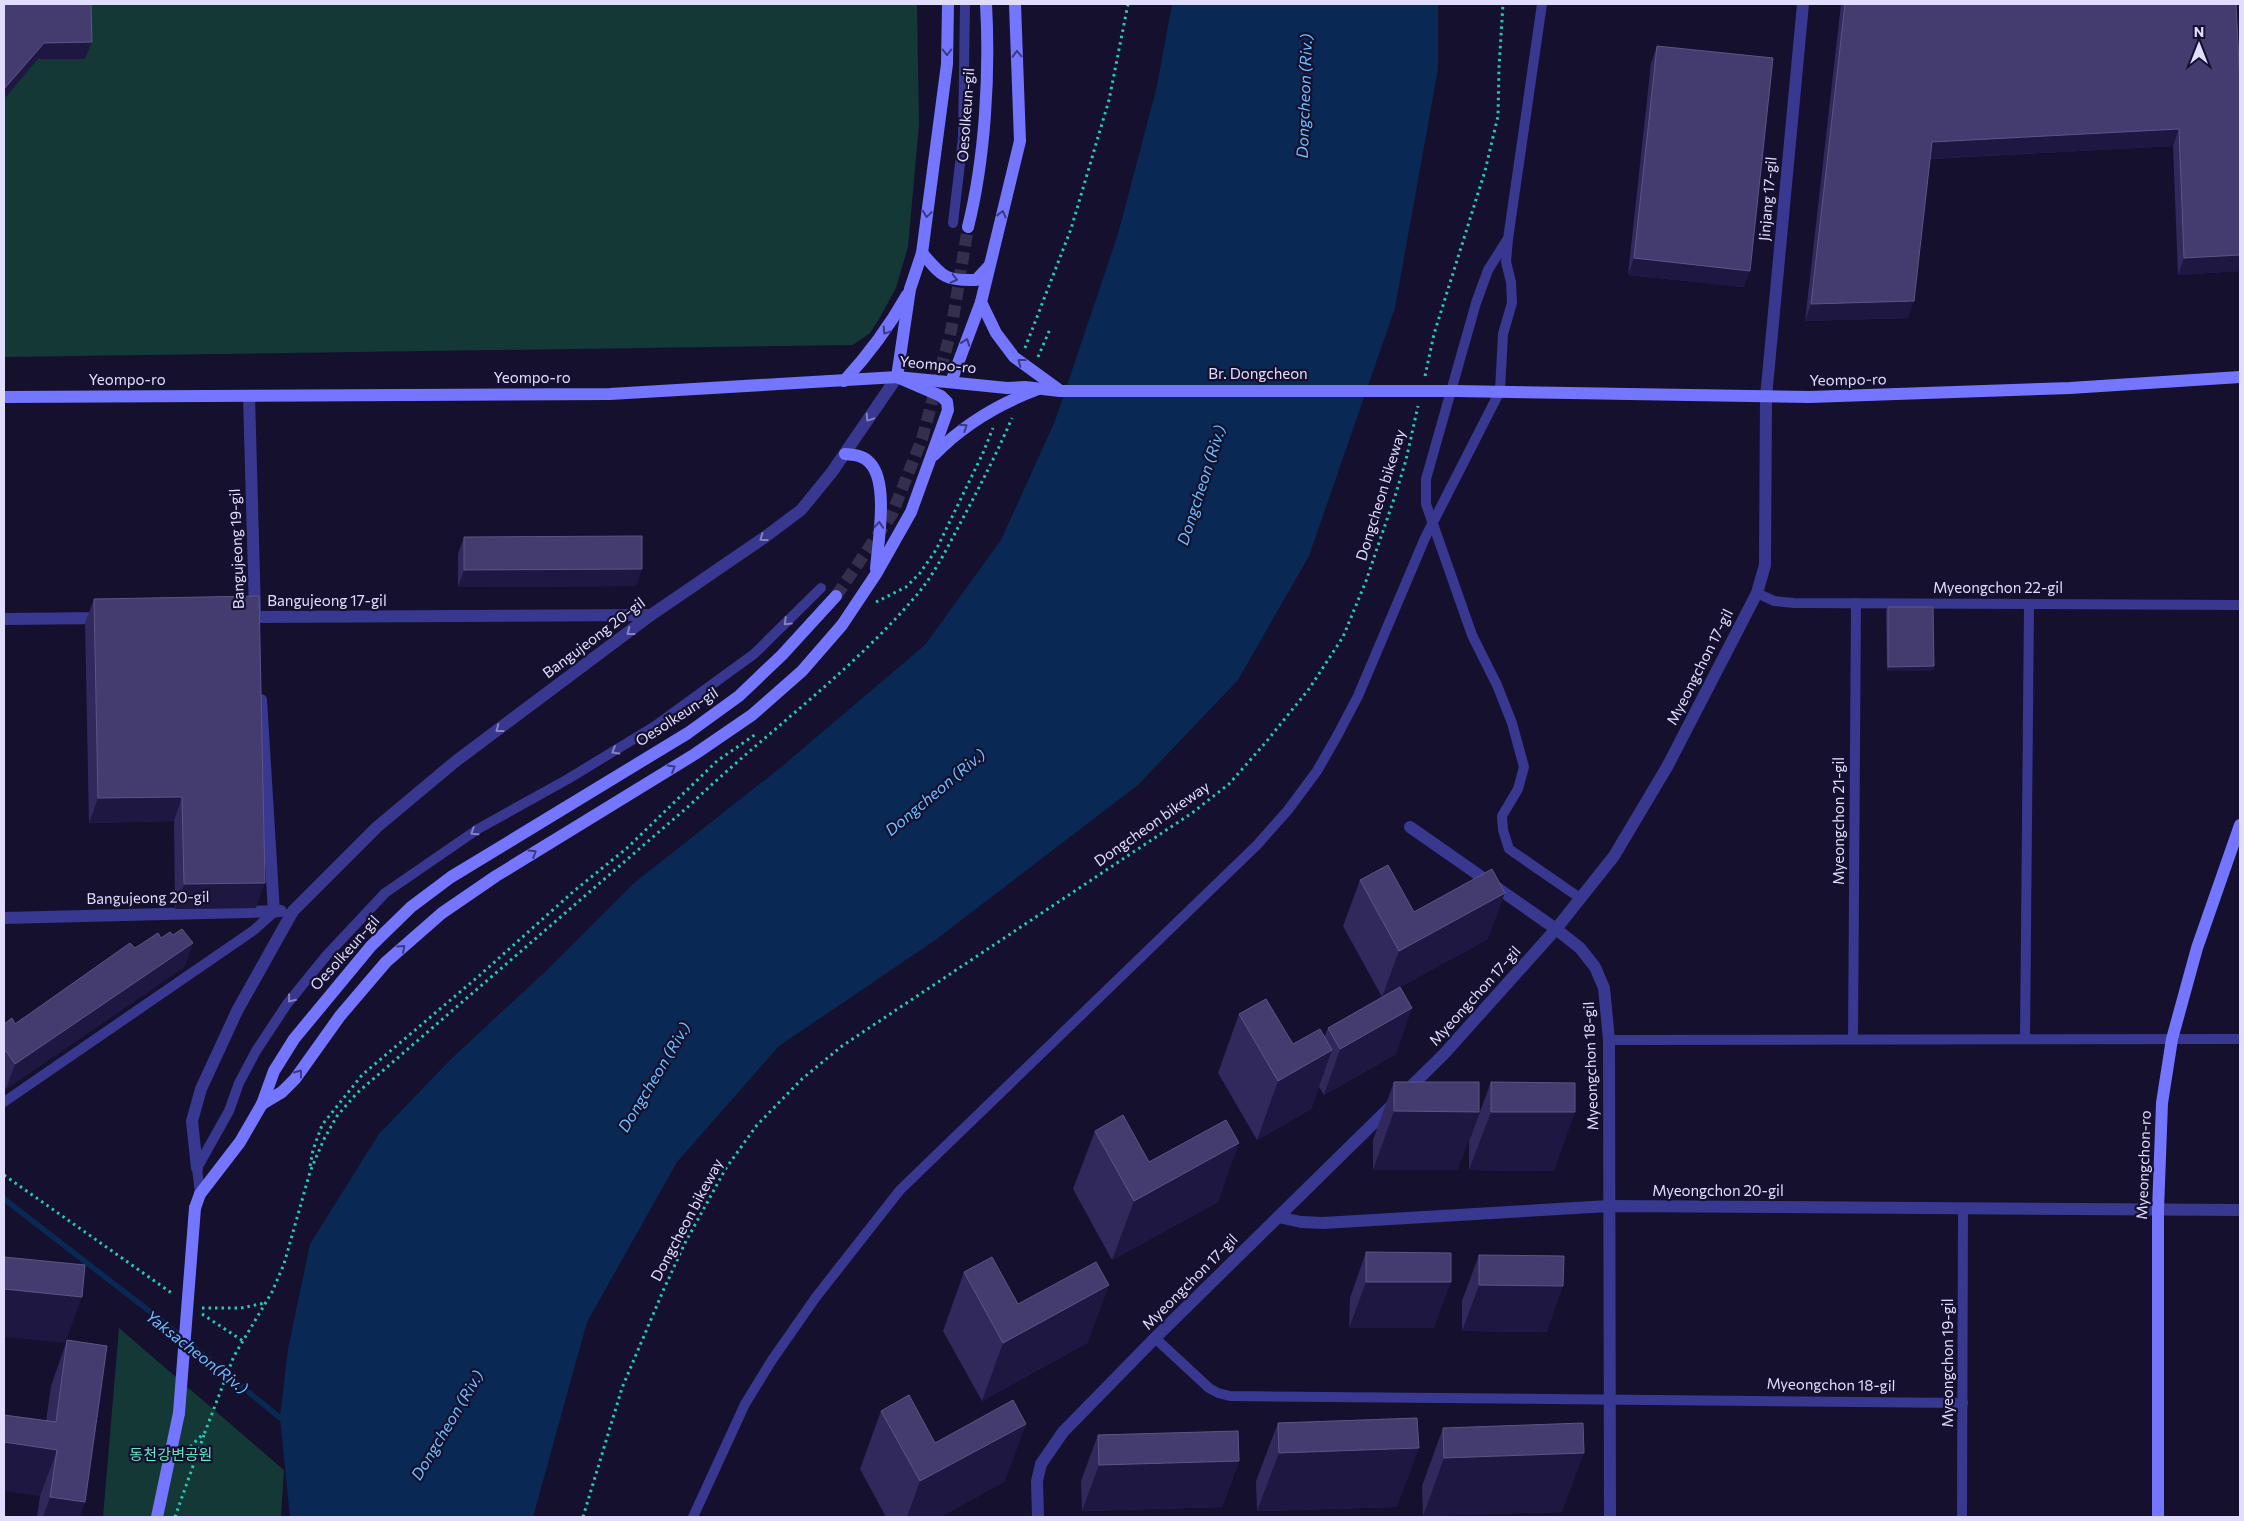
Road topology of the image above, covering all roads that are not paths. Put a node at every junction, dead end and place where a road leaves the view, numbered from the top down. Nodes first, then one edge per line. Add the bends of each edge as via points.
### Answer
1 (948, 4) edge
2 (965, 4) edge
3 (986, 4) edge
4 (1015, 4) edge
5 (1542, 4) edge
6 (1803, 4) edge
7 (953, 223) dead end
8 (968, 227) tunnel mouth
9 (1508, 239) junction
10 (922, 253) junction
11 (989, 266) junction
12 (910, 289) junction
13 (981, 302) junction
14 (897, 377) junction
15 (2240, 377) edge
16 (844, 381) junction
17 (952, 382) junction
18 (1041, 388) junction
19 (1060, 390) junction
20 (1456, 391) joint
21 (1500, 392) junction
22 (249, 396) junction
23 (4, 397) edge
24 (1766, 397) junction
25 (845, 454) junction
26 (928, 460) junction
27 (1432, 522) junction
28 (876, 574) junction
29 (822, 588) dead end
30 (1757, 593) junction
31 (836, 596) tunnel mouth
32 (1856, 603) junction
33 (2029, 604) junction
34 (2240, 605) edge
35 (651, 616) junction
36 (120, 618) edge
37 (236, 618) edge
38 (4, 619) edge
39 (256, 622) junction
40 (260, 686) edge
41 (2240, 826) edge
42 (1410, 827) dead end
43 (1580, 898) junction
44 (293, 911) junction
45 (274, 912) junction
46 (4, 918) edge
47 (1556, 929) junction
48 (1853, 1039) junction
49 (2025, 1039) junction
50 (2172, 1039) junction
51 (1609, 1040) junction
52 (2240, 1040) edge
53 (4, 1102) edge
54 (262, 1104) junction
55 (197, 1168) junction
56 (200, 1194) junction
57 (1609, 1206) junction
58 (1963, 1209) junction
59 (2158, 1210) junction
60 (2240, 1210) edge
61 (1278, 1217) junction
62 (1155, 1338) junction
63 (1610, 1399) junction
64 (1962, 1403) junction
65 (157, 1517) edge
66 (693, 1517) edge
67 (1038, 1517) edge
68 (1610, 1517) edge
69 (1962, 1517) edge
70 (2158, 1517) edge

1 -> 10 main road via 947,64
2 - 7 lane via 963,138
3 - 8 main road, Oesolkeun-gil via 978,191
11 -> 4 main road via 1020,141
5 - 9 lane
6 - 24 street, Jinjang 17-gil
9 - 21 lane via 1506,262 1512,303 1503,334
9 - 27 lane via 1488,270 1476,303 1426,479 1426,504
10 -> 11 main road via 941,275 957,281 976,280
10 - 12 main road
11 - 13 main road
12 - 14 main road
12 -> 16 main road via 870,353
17 -> 13 main road
19 -> 13 main road via 1014,357
14 - 16 main road, Yeompo-ro
14 - 17 main road, Yeompo-ro
14 -> 25 street, Bangujeong 20-gil
14 - 26 main road via 941,396 947,402 948,410
15 - 24 main road, Yeompo-ro via 2060,389
16 - 22 main road, Yeompo-ro via 610,394
17 - 18 main road, Yeompo-ro
18 - 19 main road, Yeompo-ro
26 -> 18 main road via 961,428
19 - 20 main road, Br. Dongcheon, bridge
20 - 21 main road, Yeompo-ro
21 - 24 main road, Yeompo-ro
21 - 27 lane
22 - 23 main road, Yeompo-ro
22 - 39 street, Bangujeong 19-gil
24 - 30 street, Myeongchon 17-gil via 1764,565
28 -> 25 main road via 879,482 869,462 858,455
25 -> 35 street, Bangujeong 20-gil via 801,510
26 - 28 main road via 911,512
27 - 43 lane via 1472,635 1512,723 1524,767 1518,789 1502,816 1509,849
27 - 66 lane via 1358,696 1317,771 1288,810 1218,885 900,1190 816,1297 772,1360 745,1404
54 -> 28 main road via 282,1092 295,1079 340,1016 386,962 442,913 752,715 808,665 842,625
29 -> 55 lane via 754,654 656,726 478,829 385,893 326,956 287,1004 256,1050 229,1111
30 - 32 lane, Myeongchon 22-gil via 1774,601
30 - 43 street, Myeongchon 17-gil via 1667,767 1614,856
31 - 54 main road, Oesolkeun-gil via 739,696 688,732 451,877 411,907 371,946 294,1039 274,1071
32 - 33 lane, Myeongchon 22-gil
32 - 48 lane, Myeongchon 21-gil
33 - 34 lane, Myeongchon 22-gil
33 - 49 lane
35 - 39 street, Bangujeong 17-gil
35 -> 44 street, Bangujeong 20-gil via 456,761 377,827
36 - 38 street
37 - 39 street, Bangujeong 17-gil
40 - 45 street
41 - 50 main road, Myeongchon-ro via 2197,948
42 - 47 street, Myeongchon 18-gil
43 - 47 street, Myeongchon 17-gil
44 - 45 street, Bangujeong 20-gil
44 - 55 street, Bangujeong 20-gil via 236,1011 201,1089 192,1121
45 - 46 street, Bangujeong 20-gil
45 - 53 lane via 254,930
47 - 51 street, Myeongchon 18-gil via 1580,948 1595,967 1604,988
47 - 61 street, Myeongchon 17-gil via 1444,1054
48 - 49 lane
48 - 51 lane
49 - 50 lane
50 - 52 lane
50 - 59 main road, Myeongchon-ro via 2162,1102
51 - 57 street, Myeongchon 18-gil
54 - 56 main road, Oesolkeun-gil via 240,1142
55 - 56 lane
56 - 65 main road, Oesolkeun-gil, bridge via 195,1208 179,1413
57 - 58 street, Myeongchon 20-gil
57 - 61 street, Myeongchon 20-gil via 1323,1224
57 - 63 street, Myeongchon 18-gil
58 - 59 street, Myeongchon 20-gil
58 - 64 lane, Myeongchon 19-gil
59 - 60 street, Myeongchon 20-gil
59 - 70 main road, Myeongchon-ro
61 - 62 street, Myeongchon 17-gil
62 - 63 lane via 1209,1388 1230,1396
62 - 67 street, Myeongchon 17-gil via 1049,1450 1041,1464 1038,1481
63 - 64 lane, Myeongchon 18-gil
63 - 68 street, Myeongchon 18-gil
64 - 69 lane, Myeongchon 19-gil

